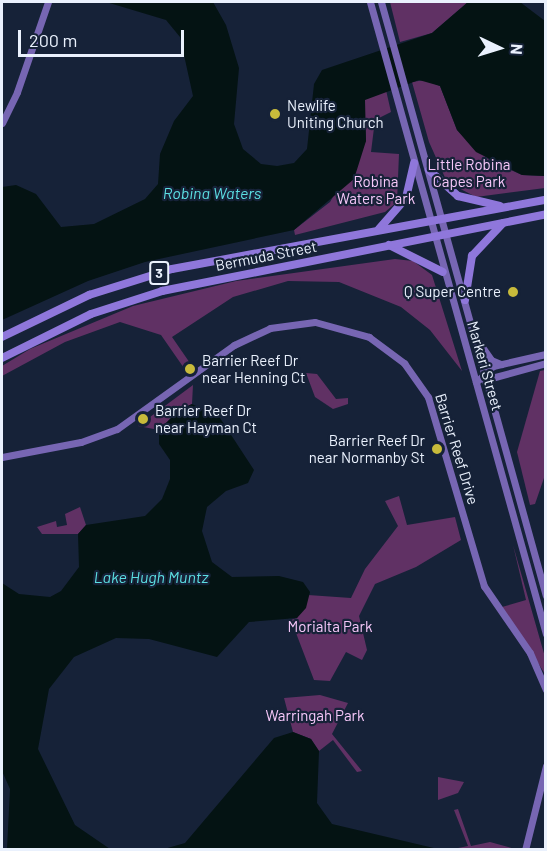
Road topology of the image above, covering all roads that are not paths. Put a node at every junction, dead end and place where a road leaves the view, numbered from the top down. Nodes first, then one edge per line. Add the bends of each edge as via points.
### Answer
1 (48, 2) edge
2 (370, 2) edge
3 (381, 2) edge
4 (2, 123) edge
5 (414, 163) junction
6 (429, 170) junction
7 (546, 200) edge
8 (503, 207) junction
9 (546, 214) edge
10 (442, 217) junction
11 (429, 220) junction
12 (503, 223) junction
13 (379, 229) junction
14 (447, 234) junction
15 (433, 237) junction
16 (389, 245) junction
17 (443, 272) junction
18 (465, 300) junction
19 (474, 334) junction
20 (2, 337) edge
21 (546, 354) edge
22 (2, 358) edge
23 (505, 363) junction
24 (546, 363) edge
25 (520, 370) junction
26 (486, 376) junction
27 (476, 382) junction
28 (2, 457) edge
29 (546, 596) edge
30 (546, 634) edge
31 (546, 690) edge
32 (546, 766) edge
33 (525, 849) edge

1 - 4 main road via 17,92
2 - 5 main road, Markeri Street
3 - 6 main road, Markeri Street
5 - 11 main road, Markeri Street
5 - 13 main road via 406,198
6 - 8 main road via 458,196
6 - 10 main road, Markeri Street
7 - 8 main road, Bermuda Street / 3
8 - 10 main road, Bermuda Street / 3
9 - 12 main road, Bermuda Street / 3
10 - 11 main road, Bermuda Street / 3
10 - 14 main road, Markeri Street
11 - 13 main road, Bermuda Street / 3
11 - 15 main road, Markeri Street
12 - 14 main road, Bermuda Street / 3
12 - 18 main road via 472,256
13 - 20 main road, Bermuda Street / 3 via 146,276 71,303
14 - 15 main road, Bermuda Street / 3
14 - 18 main road, Markeri Street
15 - 16 main road, Bermuda Street / 3
15 - 17 main road, Markeri Street
16 - 17 main road
16 - 22 main road, Bermuda Street / 3 via 140,297 70,323
17 - 27 main road, Markeri Street
18 - 19 main road, Markeri Street
19 - 23 main road via 491,360
19 - 26 main road, Markeri Street
21 - 23 main road
23 - 25 main road
23 - 26 main road
24 - 25 main road
25 - 26 main road
26 - 27 main road
26 - 29 main road, Markeri Street
27 - 30 main road, Markeri Street
28 - 31 main road, Barrier Reef Drive via 81,442 117,429 234,345 270,328 315,322 369,337 404,363 428,397 483,586 530,653
32 - 33 main road

